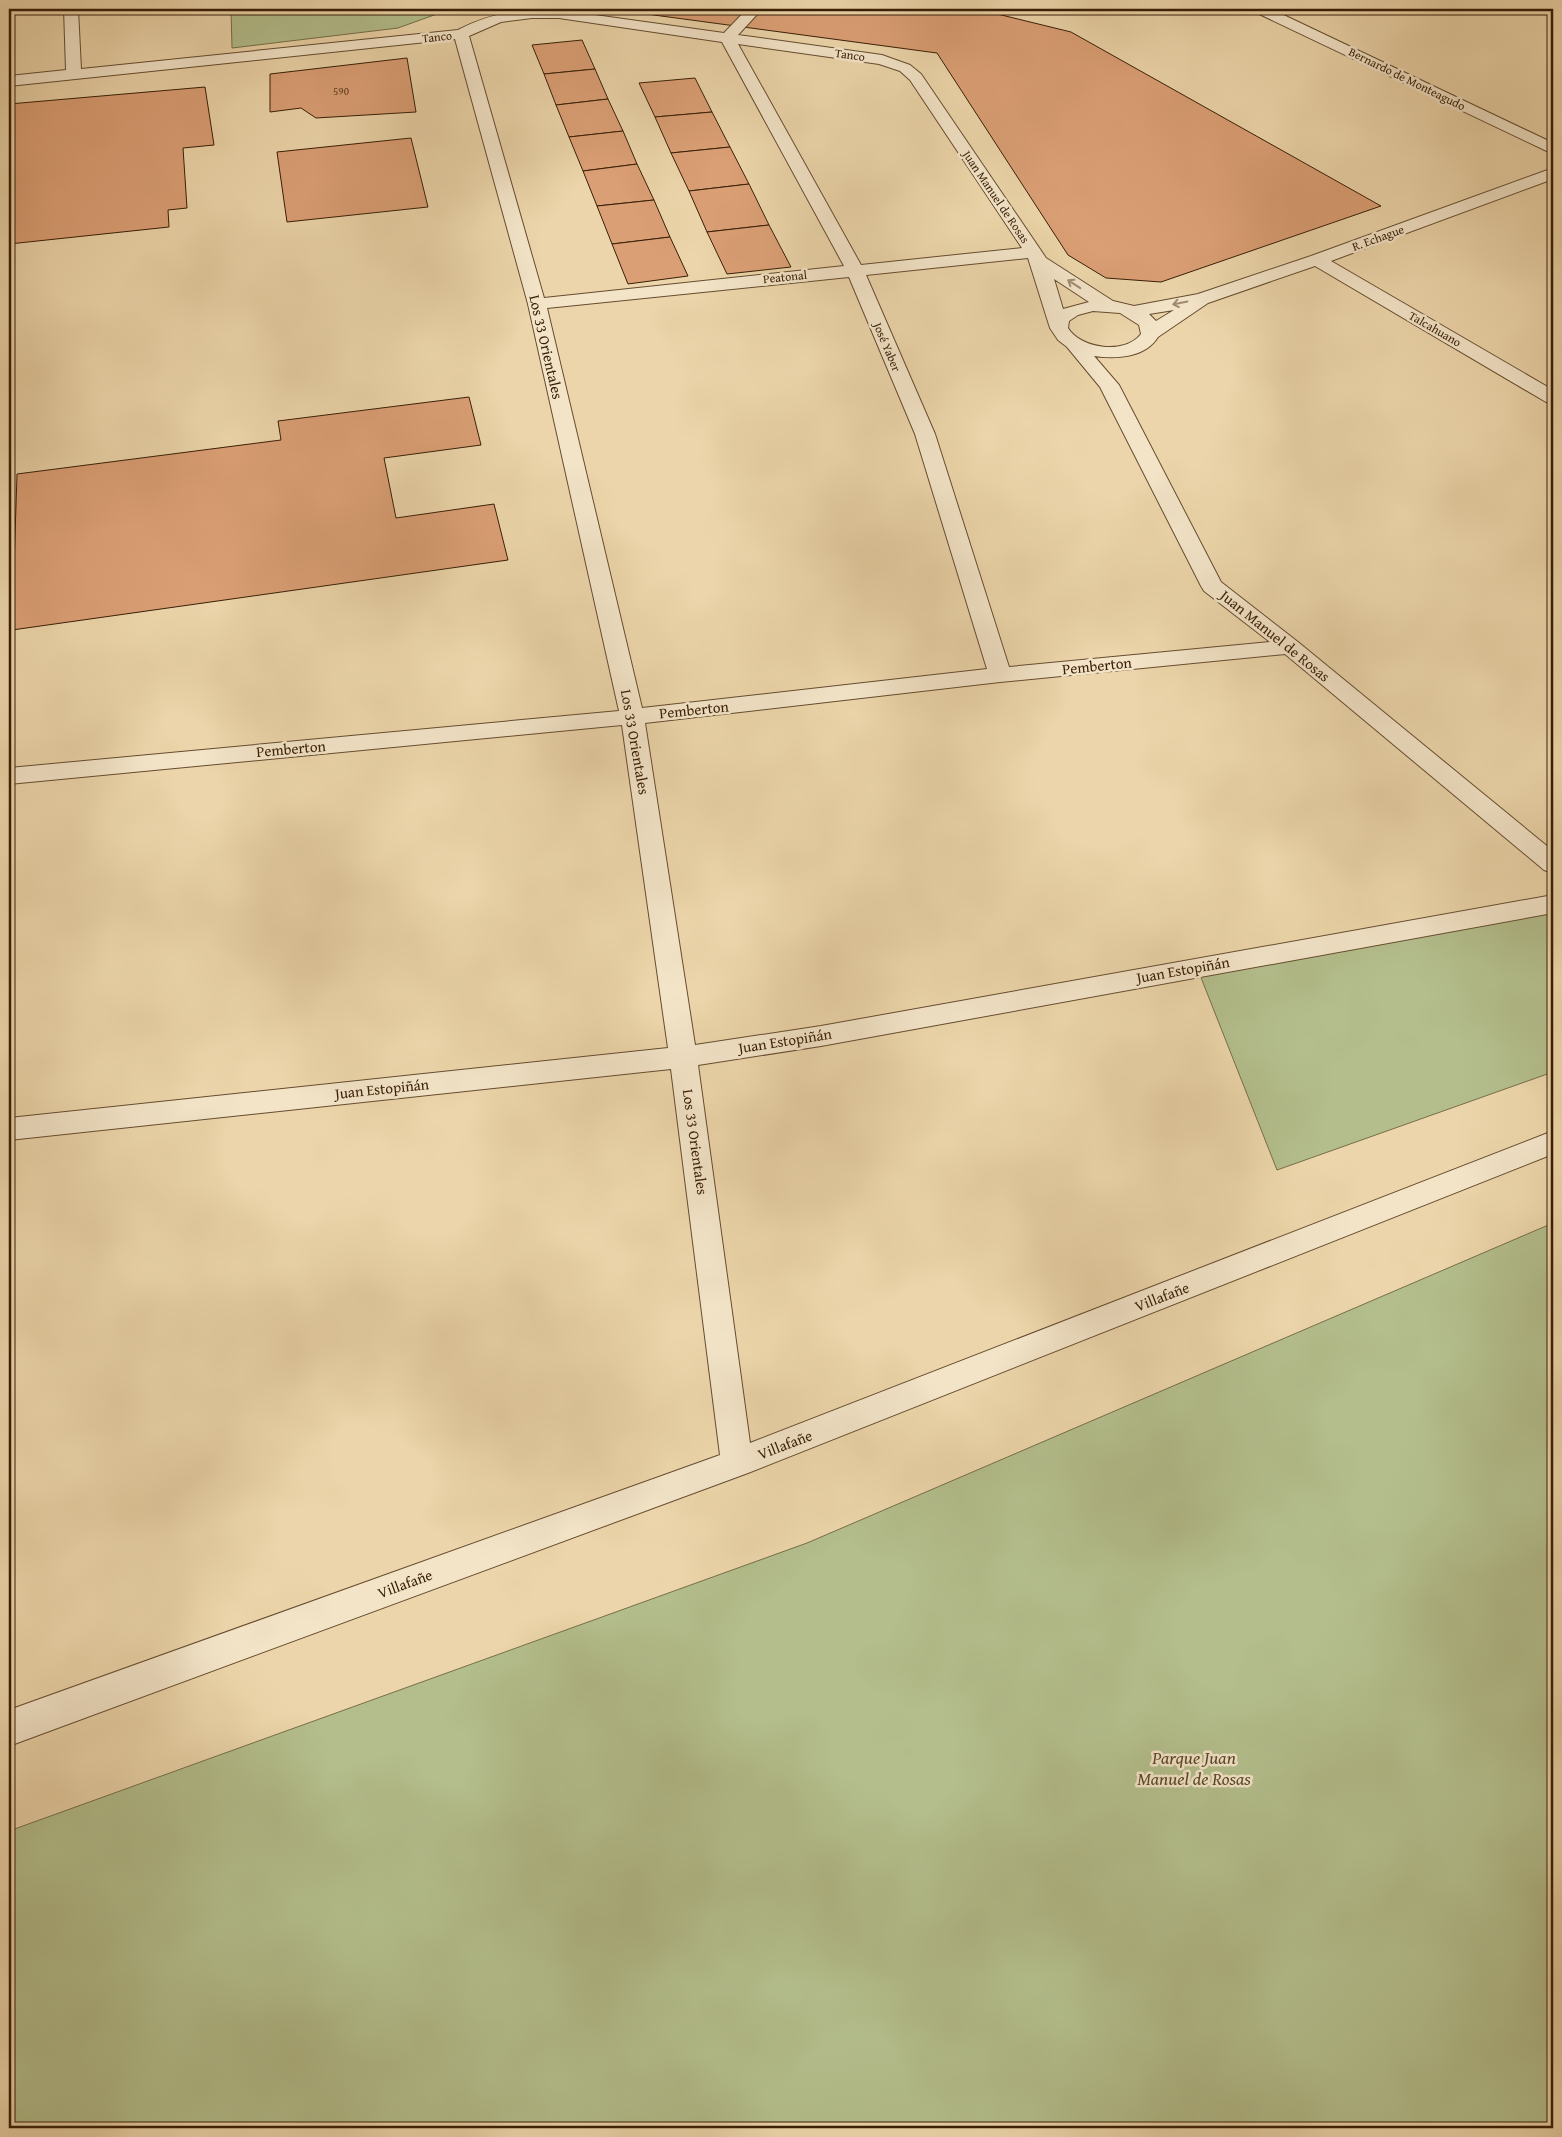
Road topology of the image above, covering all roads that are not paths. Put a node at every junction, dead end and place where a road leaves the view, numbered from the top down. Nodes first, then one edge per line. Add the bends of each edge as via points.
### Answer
1 (71, 9) edge
2 (754, 9) edge
3 (1260, 9) edge
4 (461, 34) junction
5 (727, 38) junction
6 (74, 74) junction
7 (916, 77) joint
8 (9, 81) edge
9 (1553, 149) edge
10 (1553, 173) edge
11 (1036, 257) junction
12 (1317, 260) junction
13 (854, 270) junction
14 (1202, 299) junction
15 (537, 304) junction
16 (1108, 306) junction
17 (1132, 312) junction
18 (1059, 325) junction
19 (1148, 338) junction
20 (1075, 345) junction
21 (1109, 385) junction
22 (1553, 398) edge
23 (1290, 647) junction
24 (1000, 675) junction
25 (632, 717) junction
26 (9, 776) edge
27 (1553, 864) edge
28 (1553, 904) edge
29 (683, 1056) junction
30 (9, 1129) edge
31 (1553, 1142) edge
32 (737, 1463) junction
33 (9, 1728) edge

1 - 6 street
2 - 5 street
3 - 9 street, Bernardo de Monteagudo
4 - 5 street, Tanco via 504,16 536,13
4 - 6 street, Tanco
4 - 15 street, Los 33 Orientales
5 - 7 street, Tanco via 882,60 905,68
5 - 13 street, José Yaber
6 - 8 street, Tanco
7 - 11 street, Juan Manuel de Rosas
10 - 12 street, R. Echague
11 - 13 street, Peatonal
16 -> 11 street
11 - 18 street, Juan Manuel de Rosas
12 - 14 street, R. Echague
12 - 22 street, Talcahuano
13 - 15 street, Peatonal
13 - 24 street, José Yaber via 925,434
14 -> 17 street, R. Echague
14 - 19 street, R. Echague
15 - 25 street, Los 33 Orientales
16 - 17 street
16 - 18 street via 1069,312
17 - 19 street via 1150,325
18 - 20 street, Juan Manuel de Rosas via 1059,332
19 - 20 street via 1135,348 1104,352
19 - 21 street
20 - 21 street, Juan Manuel de Rosas
21 - 23 street, Juan Manuel de Rosas via 1212,586
23 - 24 street, Pemberton
23 - 27 street, Juan Manuel de Rosas
24 - 25 street, Pemberton
25 - 26 street, Pemberton
25 - 29 street, Los 33 Orientales
28 - 29 street, Juan Estopiñán via 821,1036
29 - 30 street, Juan Estopiñán
29 - 32 street, Los 33 Orientales
31 - 32 street, Villafañe
32 - 33 street, Villafañe

